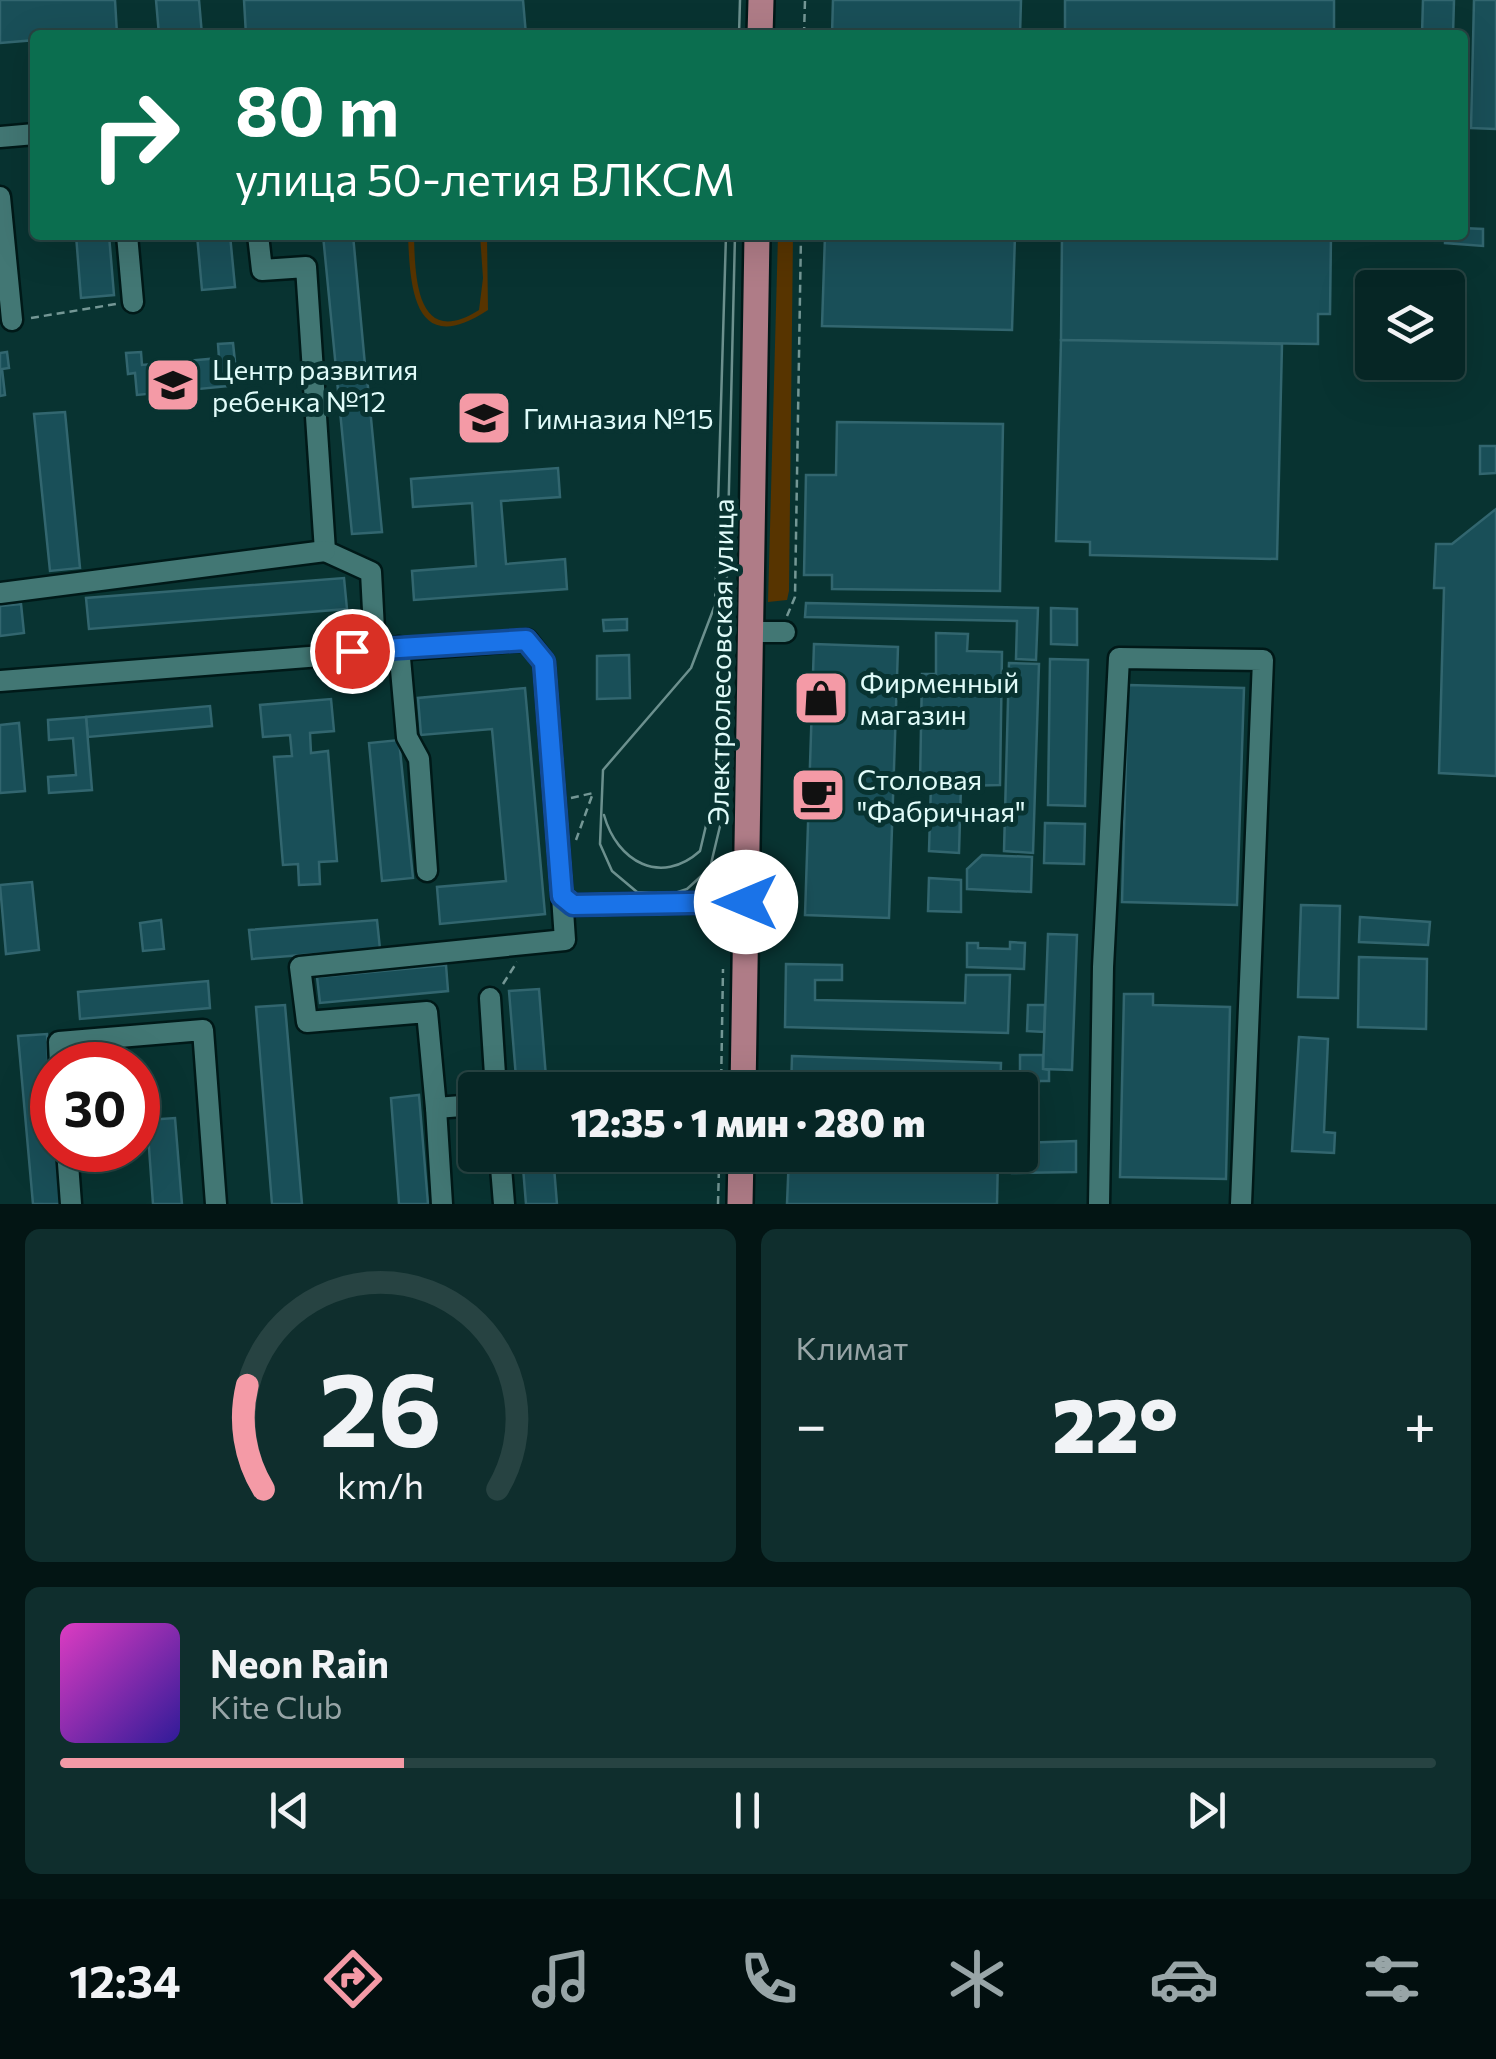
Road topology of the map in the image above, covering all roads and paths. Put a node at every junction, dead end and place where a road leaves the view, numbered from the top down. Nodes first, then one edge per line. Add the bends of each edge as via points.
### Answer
1 (761, 0) edge
2 (805, 0) edge
3 (760, 30) edge
4 (804, 30) edge
5 (30, 135) edge
6 (0, 138) edge
7 (0, 197) edge
8 (127, 240) edge
9 (259, 240) edge
10 (757, 240) edge
11 (801, 240) edge
12 (133, 302) joint
13 (12, 320) joint
14 (325, 552) junction
15 (0, 592) edge
16 (750, 632) junction
17 (785, 632) joint
18 (398, 647) junction
19 (375, 649) junction
20 (0, 681) edge
21 (554, 802) junction
22 (558, 863) junction
23 (427, 871) dead end
24 (562, 896) junction
25 (746, 902) junction
26 (723, 969) dead end
27 (490, 998) dead end
28 (58, 1042) edge
29 (495, 1072) edge
30 (721, 1072) edge
31 (743, 1072) edge
32 (458, 1106) edge
33 (436, 1108) junction
34 (69, 1172) edge
35 (501, 1172) edge
36 (719, 1172) edge
37 (741, 1172) edge
38 (71, 1204) edge
39 (216, 1204) edge
40 (442, 1204) edge
41 (504, 1204) edge
42 (718, 1204) edge
43 (740, 1204) edge
44 (1099, 1204) edge
45 (1240, 1204) edge

1 - 3 main road
2 - 4 path
5 - 6 street
7 - 13 street
8 - 12 street
9 - 14 street via 262,270 306,268
10 - 16 main road, Электролесовская улица
11 - 17 path via 794,598
12 - 13 path
14 - 15 street
14 - 19 street via 371,572
16 - 17 street
16 - 25 main road, Электролесовская улица
18 - 19 street
18 - 21 street via 526,640 544,662
18 - 23 street via 407,736 419,759
19 - 20 street
21 - 22 street
21 - 22 path via 593,793 570,858
22 - 24 street
24 - 25 street via 573,905
24 - 33 street via 565,940 300,967 307,1022 427,1012
25 - 31 main road, Электролесовская улица
26 - 30 path
27 - 29 street
28 - 39 street via 203,1030
32 - 33 street
33 - 40 street
34 - 38 street
35 - 41 street
36 - 42 path
37 - 43 main road
44 - 45 street via 1120,658 1263,660

